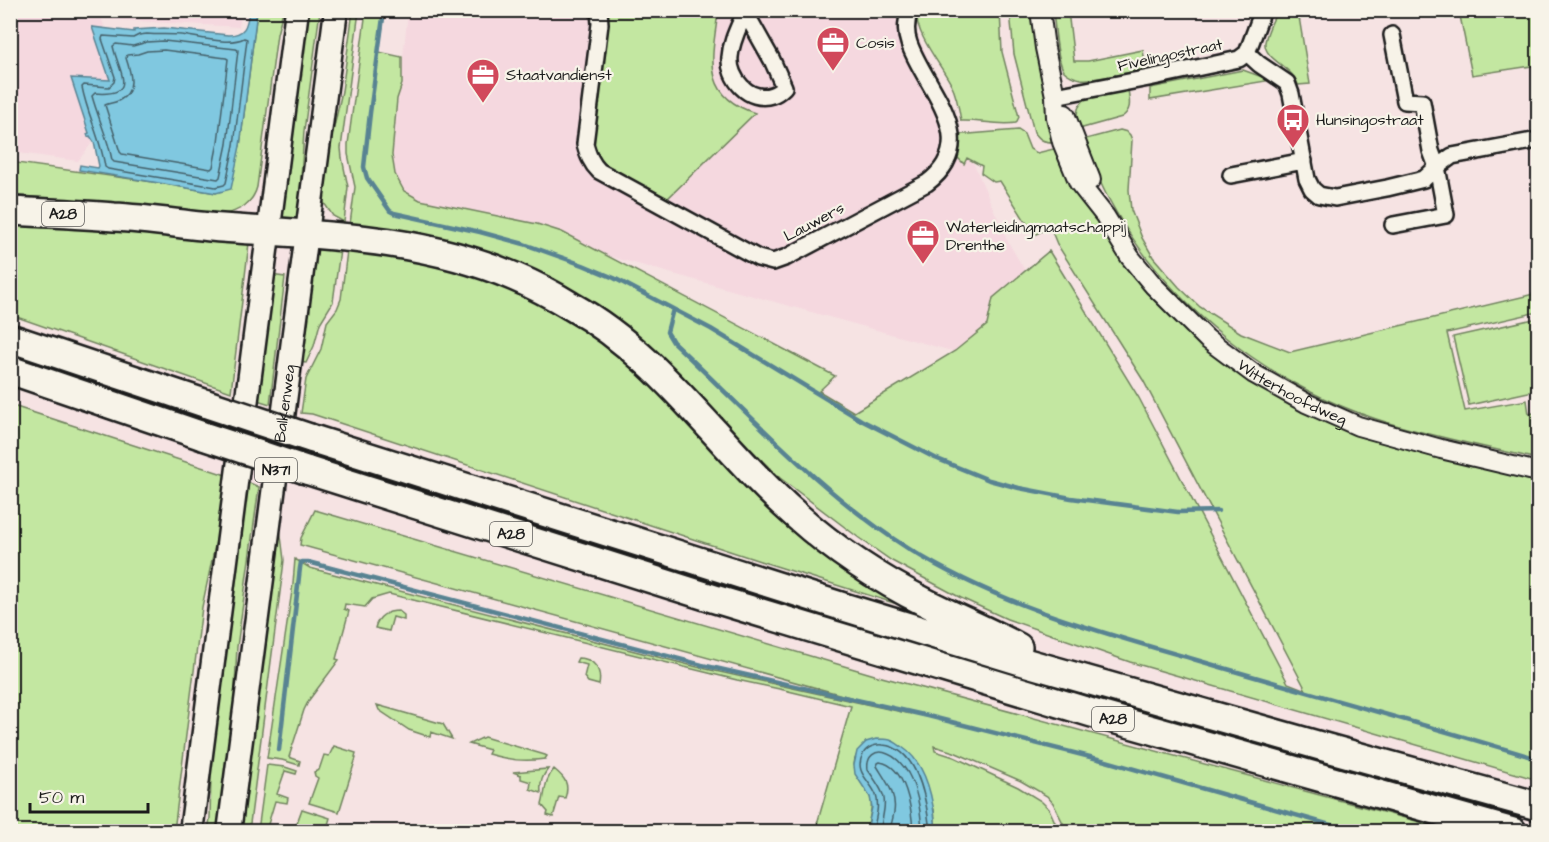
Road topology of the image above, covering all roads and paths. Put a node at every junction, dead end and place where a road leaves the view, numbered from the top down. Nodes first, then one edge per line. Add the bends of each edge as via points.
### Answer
1 (297, 10) edge
2 (336, 10) edge
3 (599, 10) edge
4 (910, 10) edge
5 (1040, 10) edge
6 (1263, 10) edge
7 (745, 11) edge
8 (1392, 35) dead end
9 (1247, 53) junction
10 (1054, 96) junction
11 (1539, 140) edge
12 (1304, 162) junction
13 (1437, 167) junction
14 (1231, 175) dead end
15 (10, 211) edge
16 (1394, 225) dead end
17 (268, 231) junction
18 (307, 233) junction
19 (10, 338) edge
20 (10, 370) edge
21 (10, 390) edge
22 (116, 406) junction
23 (1539, 472) edge
24 (1062, 672) junction
25 (1539, 806) edge
26 (191, 831) edge
27 (229, 831) edge
28 (1513, 831) edge

1 - 17 main road
2 - 18 main road, Balkenweg
3 - 4 street, Lauwers via 585,144 593,165 758,258 773,262 927,183 944,166 952,132 909,43 906,24
5 - 10 street, Witterhoofdweg
6 - 9 street, Fivelingostraat
7 - 7 street via 784,87 772,95 751,94 739,86 731,71 733,40
8 - 13 street via 1405,101 1422,102
9 - 10 street, Fivelingostraat via 1230,61
9 - 12 street via 1287,82
10 - 23 street, Witterhoofdweg via 1067,117 1105,216 1130,256 1207,339 1254,374 1358,426
11 - 13 street via 1452,156
12 - 13 street via 1312,189 1319,195 1335,198 1424,179
12 - 14 street
13 - 16 street via 1446,215
15 - 17 highway, A28
17 - 18 highway, A28
17 - 26 main road, N371
18 - 24 highway, A28 via 442,253 513,276 573,306 659,372 768,490 824,538 905,591
18 - 27 main road, Balkenweg / N371
19 - 24 highway, A28, bridge via 310,438
20 - 22 highway, A28
21 - 22 highway, A28
22 - 28 highway, A28, bridge via 715,599 1092,713
24 - 25 highway, A28

